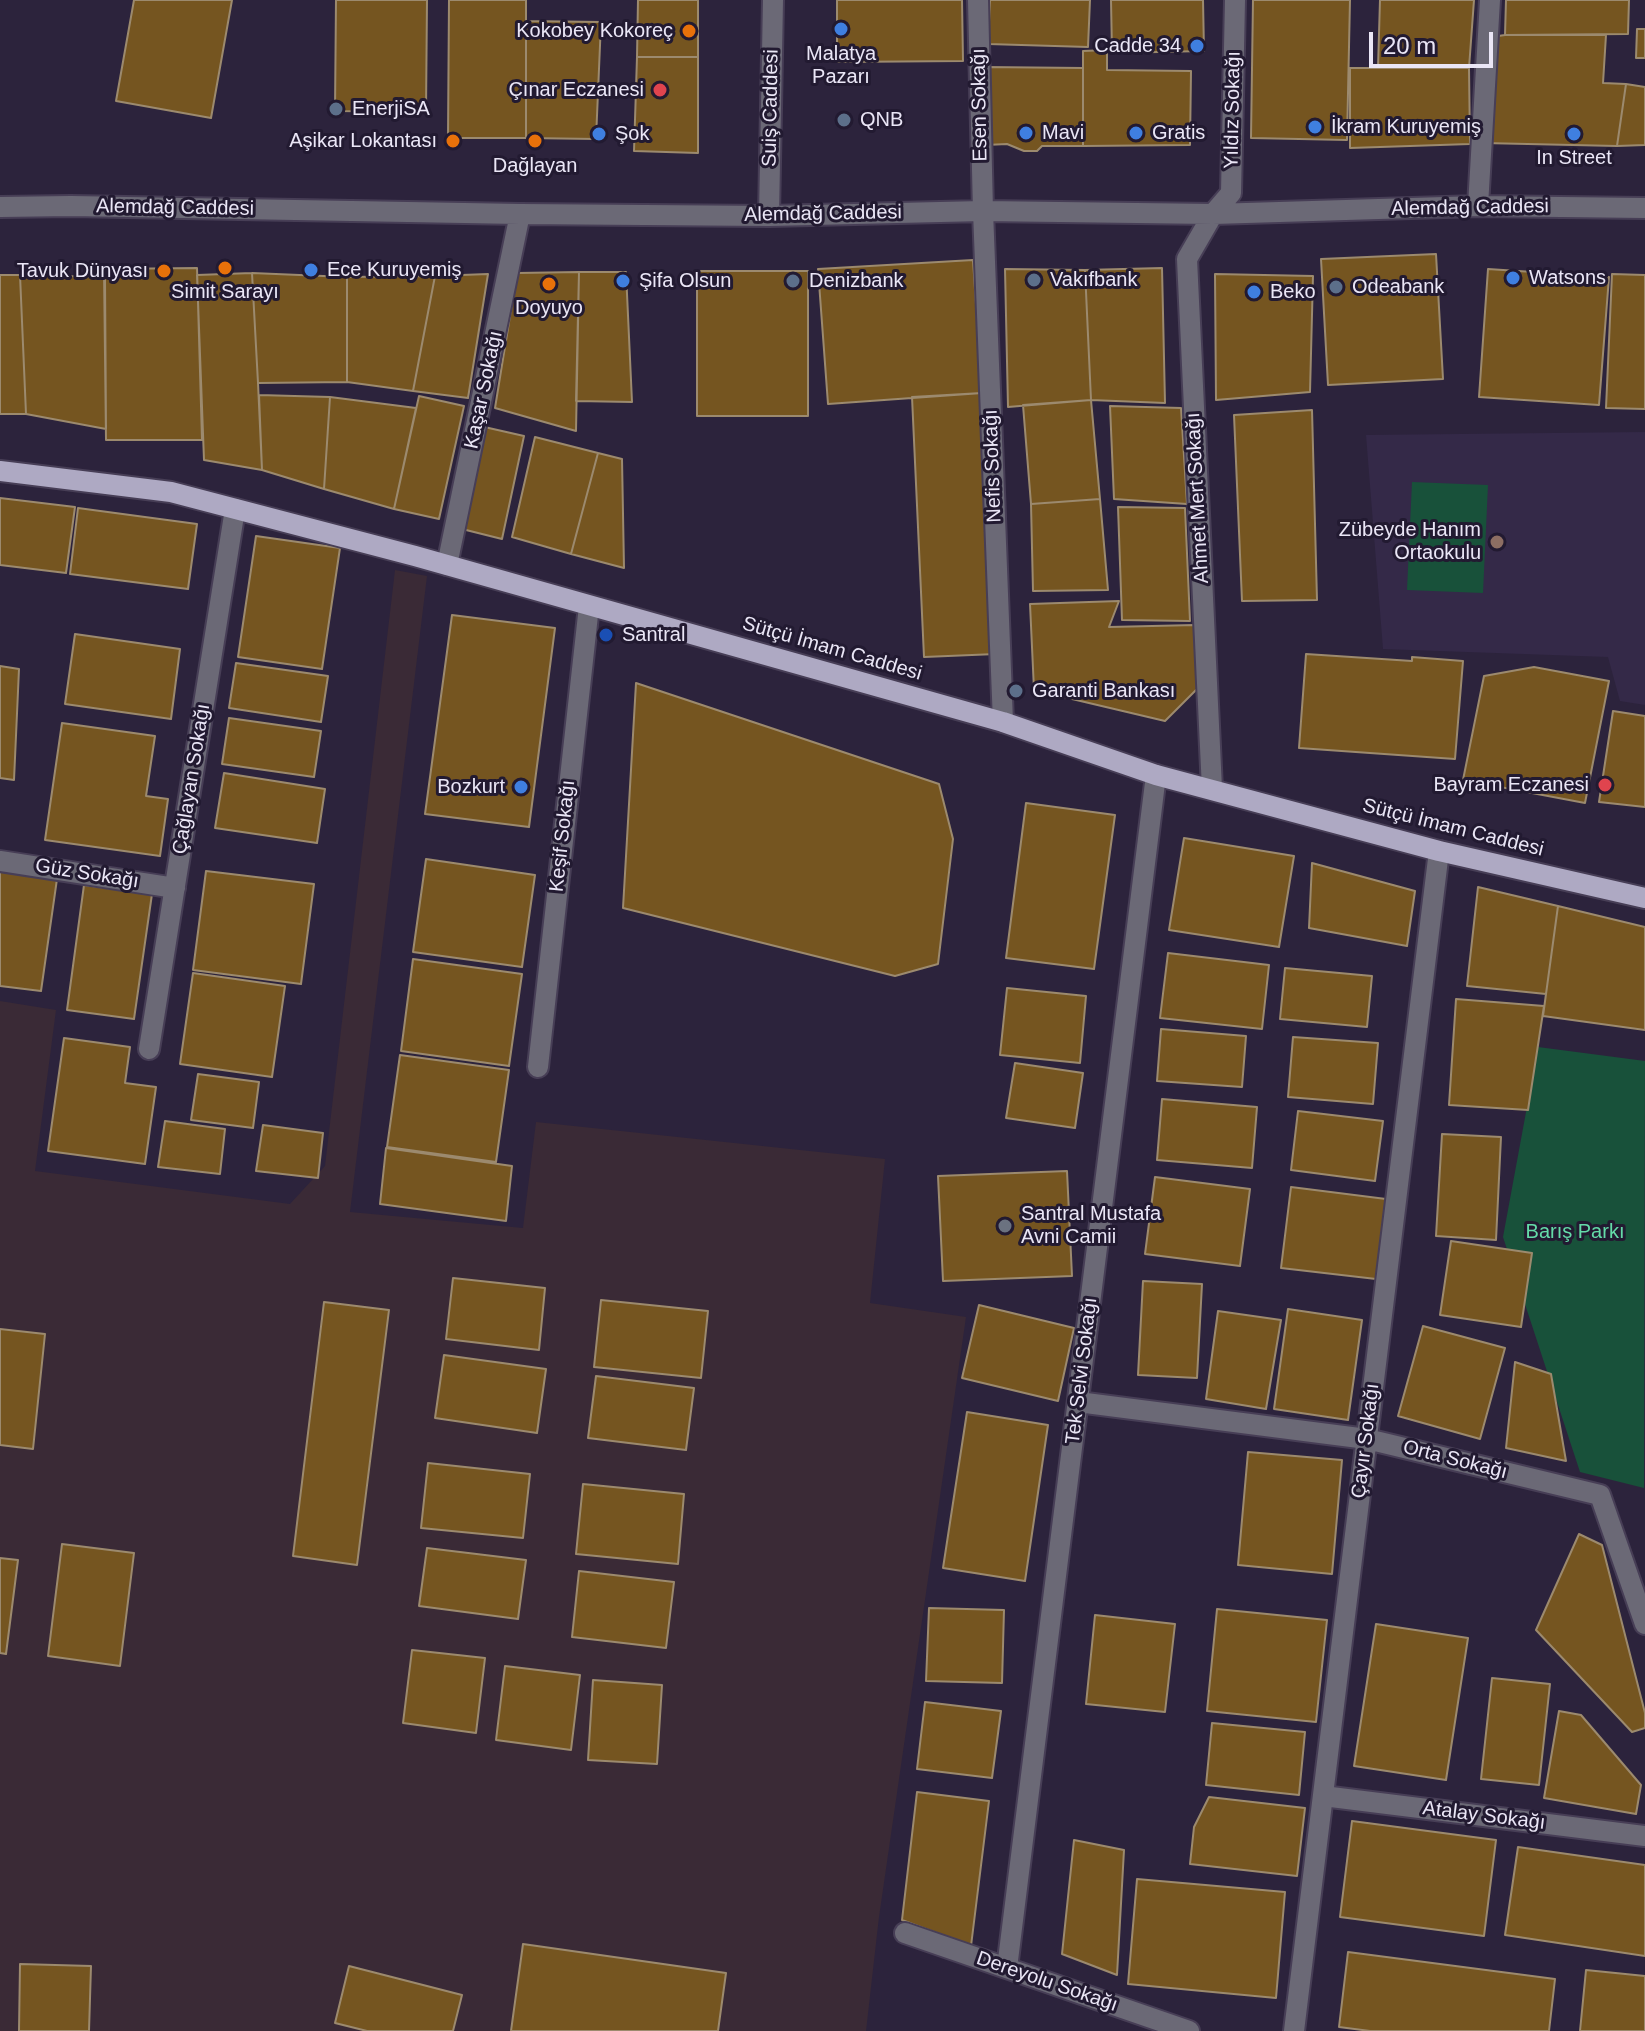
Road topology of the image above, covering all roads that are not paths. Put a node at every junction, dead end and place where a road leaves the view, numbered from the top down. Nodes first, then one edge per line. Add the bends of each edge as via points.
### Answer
1 (773, 0) edge
2 (978, 0) edge
3 (1235, 0) edge
4 (1490, 0) edge
5 (1478, 206) junction
6 (0, 207) edge
7 (1645, 208) edge
8 (983, 211) junction
9 (520, 214) junction
10 (1213, 214) junction
11 (769, 216) junction
12 (0, 471) edge
13 (235, 509) junction
14 (447, 565) junction
15 (589, 606) junction
16 (1003, 722) junction
17 (1156, 775) junction
18 (1212, 789) junction
19 (1439, 851) junction
20 (0, 861) edge
21 (175, 888) junction
22 (1645, 898) edge
23 (149, 1049) dead end
24 (538, 1067) dead end
25 (1078, 1402) junction
26 (1367, 1439) junction
27 (1645, 1624) edge
28 (1323, 1796) junction
29 (1645, 1836) edge
30 (905, 1933) dead end
31 (1007, 1968) junction
32 (1189, 2031) edge
33 (1294, 2031) edge

1 - 11 street, Suiş Caddesi
2 - 8 street, Esen Sokağı
3 - 10 street, Yıldız Sokağı via 1231,193
4 - 5 street
5 - 7 street, Alemdağ Caddesi
5 - 10 street, Alemdağ Caddesi
6 - 9 street, Alemdağ Caddesi
8 - 10 street, Alemdağ Caddesi
8 - 11 street, Alemdağ Caddesi
8 - 16 street, Nefis Sokağı
9 - 11 street, Alemdağ Caddesi
9 - 14 street, Kaşar Sokağı
10 - 18 street, Ahmet Mert Sokağı via 1187,259
12 - 13 main road, Sütçü İmam Caddesi via 171,492
13 - 14 main road, Sütçü İmam Caddesi
13 - 21 street, Çağlayan Sokağı
14 - 15 main road, Sütçü İmam Caddesi
15 - 16 main road, Sütçü İmam Caddesi
15 - 24 street, Keşif Sokağı
16 - 17 main road, Sütçü İmam Caddesi
17 - 18 main road, Sütçü İmam Caddesi
17 - 25 street, Tek Selvi Sokağı
18 - 19 main road, Sütçü İmam Caddesi
19 - 22 main road, Sütçü İmam Caddesi
19 - 26 street, Çayır Sokağı
20 - 21 street, Güz Sokağı
21 - 23 street, Çağlayan Sokağı
25 - 26 street, Orta Sokağı
25 - 31 street, Tek Selvi Sokağı
26 - 27 street, Orta Sokağı via 1600,1495
26 - 28 street, Çayır Sokağı
28 - 29 street, Atalay Sokağı
28 - 33 street, Çayır Sokağı
30 - 31 street, Dereyolu Sokağı
31 - 32 street, Dereyolu Sokağı

